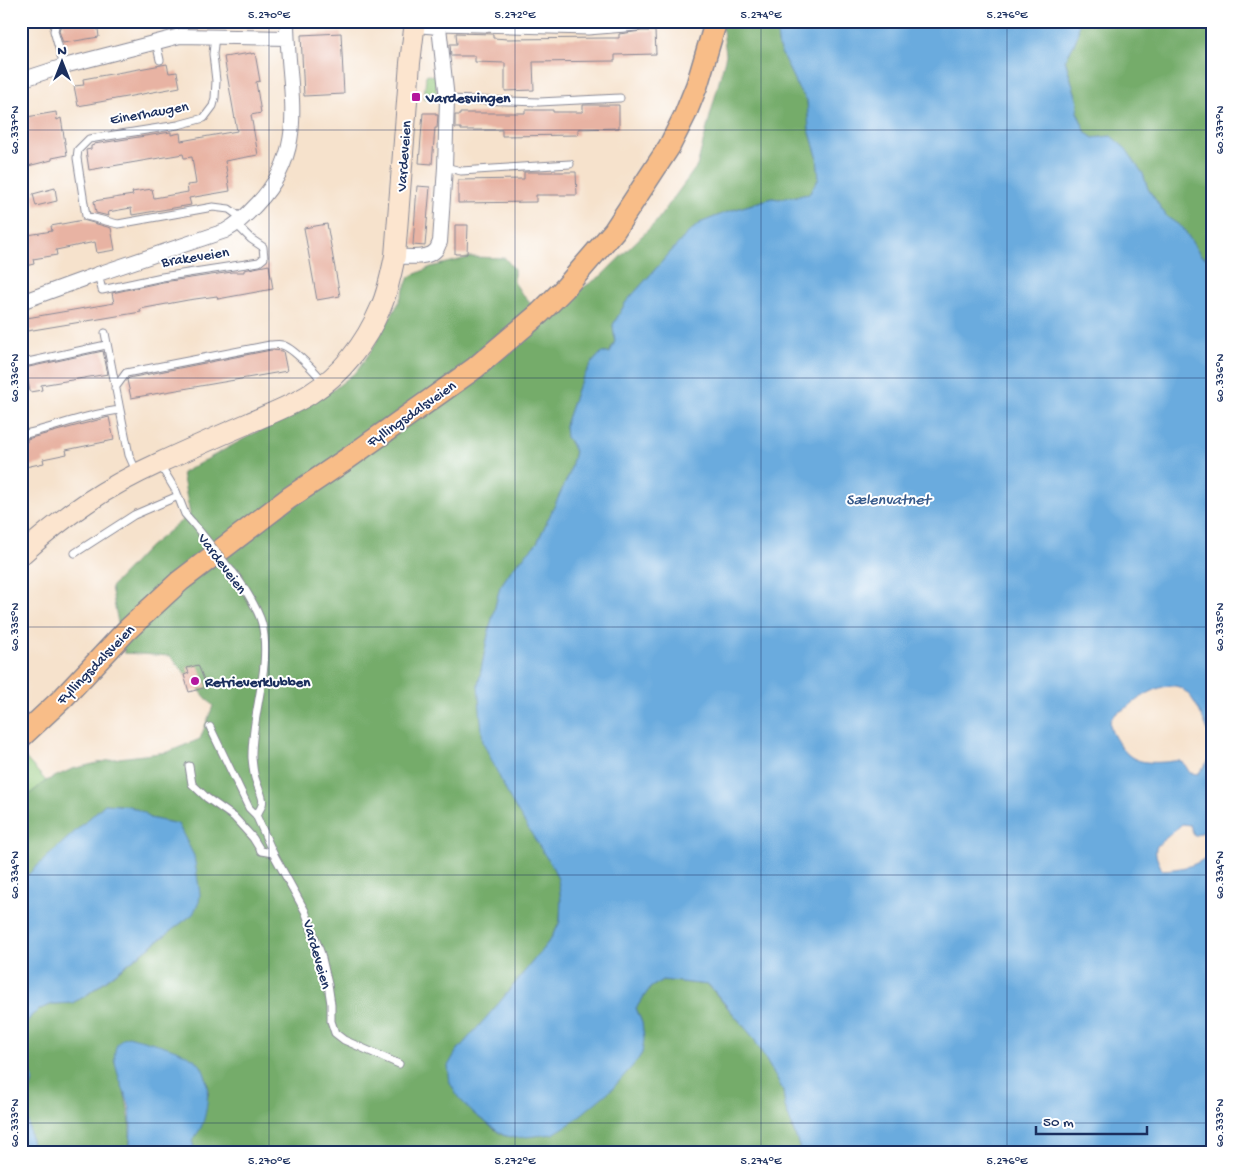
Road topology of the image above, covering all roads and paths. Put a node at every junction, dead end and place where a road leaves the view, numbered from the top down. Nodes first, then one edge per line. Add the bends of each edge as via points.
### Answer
1 (56, 21) edge
2 (287, 21) edge
3 (716, 21) edge
4 (415, 23) edge
5 (638, 27) dead end
6 (439, 28) junction
7 (215, 36) junction
8 (287, 38) junction
9 (156, 42) junction
10 (160, 60) dead end
11 (64, 66) junction
12 (21, 80) edge
13 (620, 98) dead end
14 (447, 99) junction
15 (570, 164) dead end
16 (445, 167) junction
17 (86, 216) joint
18 (240, 222) junction
19 (395, 256) junction
20 (98, 274) junction
21 (21, 302) edge
22 (105, 333) dead end
23 (106, 345) junction
24 (21, 361) edge
25 (324, 383) junction
26 (115, 388) junction
27 (120, 410) junction
28 (21, 435) edge
29 (159, 463) junction
30 (137, 474) junction
31 (178, 496) junction
32 (75, 553) dead end
33 (21, 555) edge
34 (210, 727) dead end
35 (21, 737) edge
36 (189, 766) dead end
37 (256, 815) junction
38 (273, 853) junction
39 (399, 1064) dead end

1 - 11 lane via 54,31
2 - 8 street, Brakeveien
3 - 35 main road, Fyllingsdalsveien via 697,85 669,147 614,231 565,288 475,368 289,498 180,581
4 - 6 street, Vardeveien
4 - 19 main road, Vardeveien
5 - 6 lane, Vardeveien via 588,31
6 - 14 street
7 - 8 street
7 - 9 street via 180,36
7 - 17 lane, Einerhaugen via 215,98 204,118 89,139 78,150
8 - 18 street, Brakeveien via 292,95 288,153 274,185
9 - 10 lane
9 - 11 street
11 - 12 street
13 - 14 lane via 539,102
14 - 16 street
15 - 16 lane via 461,171
16 - 19 street via 440,242 436,250 411,258
17 - 18 lane, Brakeveien via 118,224 213,207 229,209
18 - 20 street, Brakeveien via 225,232
18 - 20 lane, Brakeveien via 251,239 262,245 264,255 259,262 102,290
19 - 25 main road, Vardeveien via 389,285 367,334 343,367
20 - 21 street, Brakeveien
22 - 23 lane
23 - 24 lane
23 - 26 lane
25 - 26 lane via 285,345 270,345 126,374
25 - 29 main road, Vardeveien via 282,408
26 - 27 lane
27 - 28 lane
27 - 30 lane via 129,455
29 - 30 main road, Vardeveien
29 - 31 lane, Vardeveien
30 - 33 main road, Vardeveien via 78,507
31 - 32 lane via 134,515
31 - 37 lane, Vardeveien, bridge via 185,514 229,568 262,624 263,673 252,756 263,800
34 - 37 lane, Vardeveien via 249,808
36 - 38 lane via 192,784 234,816 261,851
37 - 38 lane, Vardeveien
38 - 39 lane, Vardeveien via 305,911 321,954 335,1033

